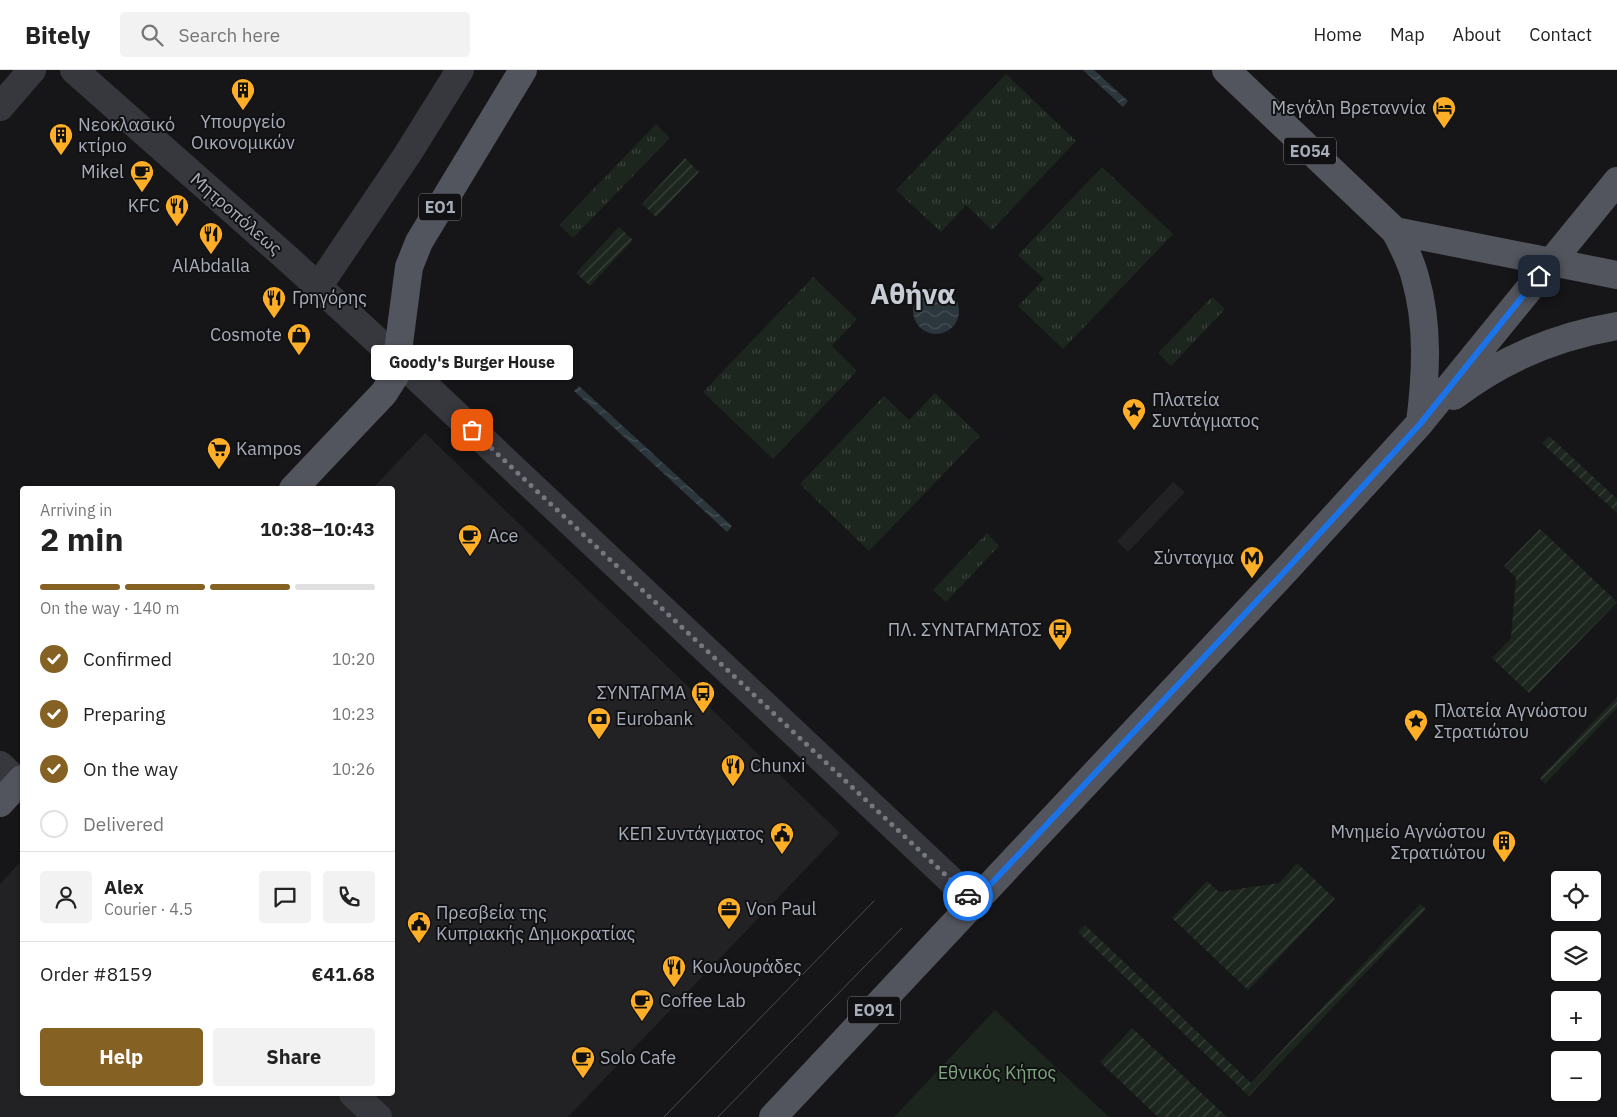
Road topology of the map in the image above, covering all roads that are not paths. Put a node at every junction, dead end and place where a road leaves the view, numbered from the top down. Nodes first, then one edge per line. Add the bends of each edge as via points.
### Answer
1 (32, 70) edge
2 (74, 70) edge
3 (460, 70) edge
4 (523, 70) edge
5 (1226, 70) edge
6 (0, 106) edge
7 (1617, 181) edge
8 (1395, 231) junction
9 (1551, 262) junction
10 (1617, 276) edge
11 (318, 287) junction
12 (1617, 326) edge
13 (397, 359) junction
14 (1420, 424) junction
15 (296, 486) edge
16 (16, 778) edge
17 (0, 803) edge
18 (974, 902) junction
19 (355, 1096) edge
20 (378, 1117) edge
21 (773, 1117) edge

1 - 6 street
2 - 11 street, Μητροπόλεως
3 - 11 street via 407,156
4 - 13 main road, ΕΟ1 via 419,242 409,267
5 - 8 main road, ΕΟ54
7 - 9 main road
8 - 9 main road
8 - 14 main road via 1407,253 1420,301 1426,353
9 - 10 main road
9 - 14 main road, ΕΟ91
11 - 13 street, Μητροπόλεως
12 - 14 main road via 1588,331 1528,351 1490,371
13 - 15 main road, ΕΟ1 via 398,371 384,393
13 - 18 street, Μητροπόλεως
14 - 18 main road, ΕΟ91
16 - 17 main road
18 - 21 main road, ΕΟ91
19 - 20 street

